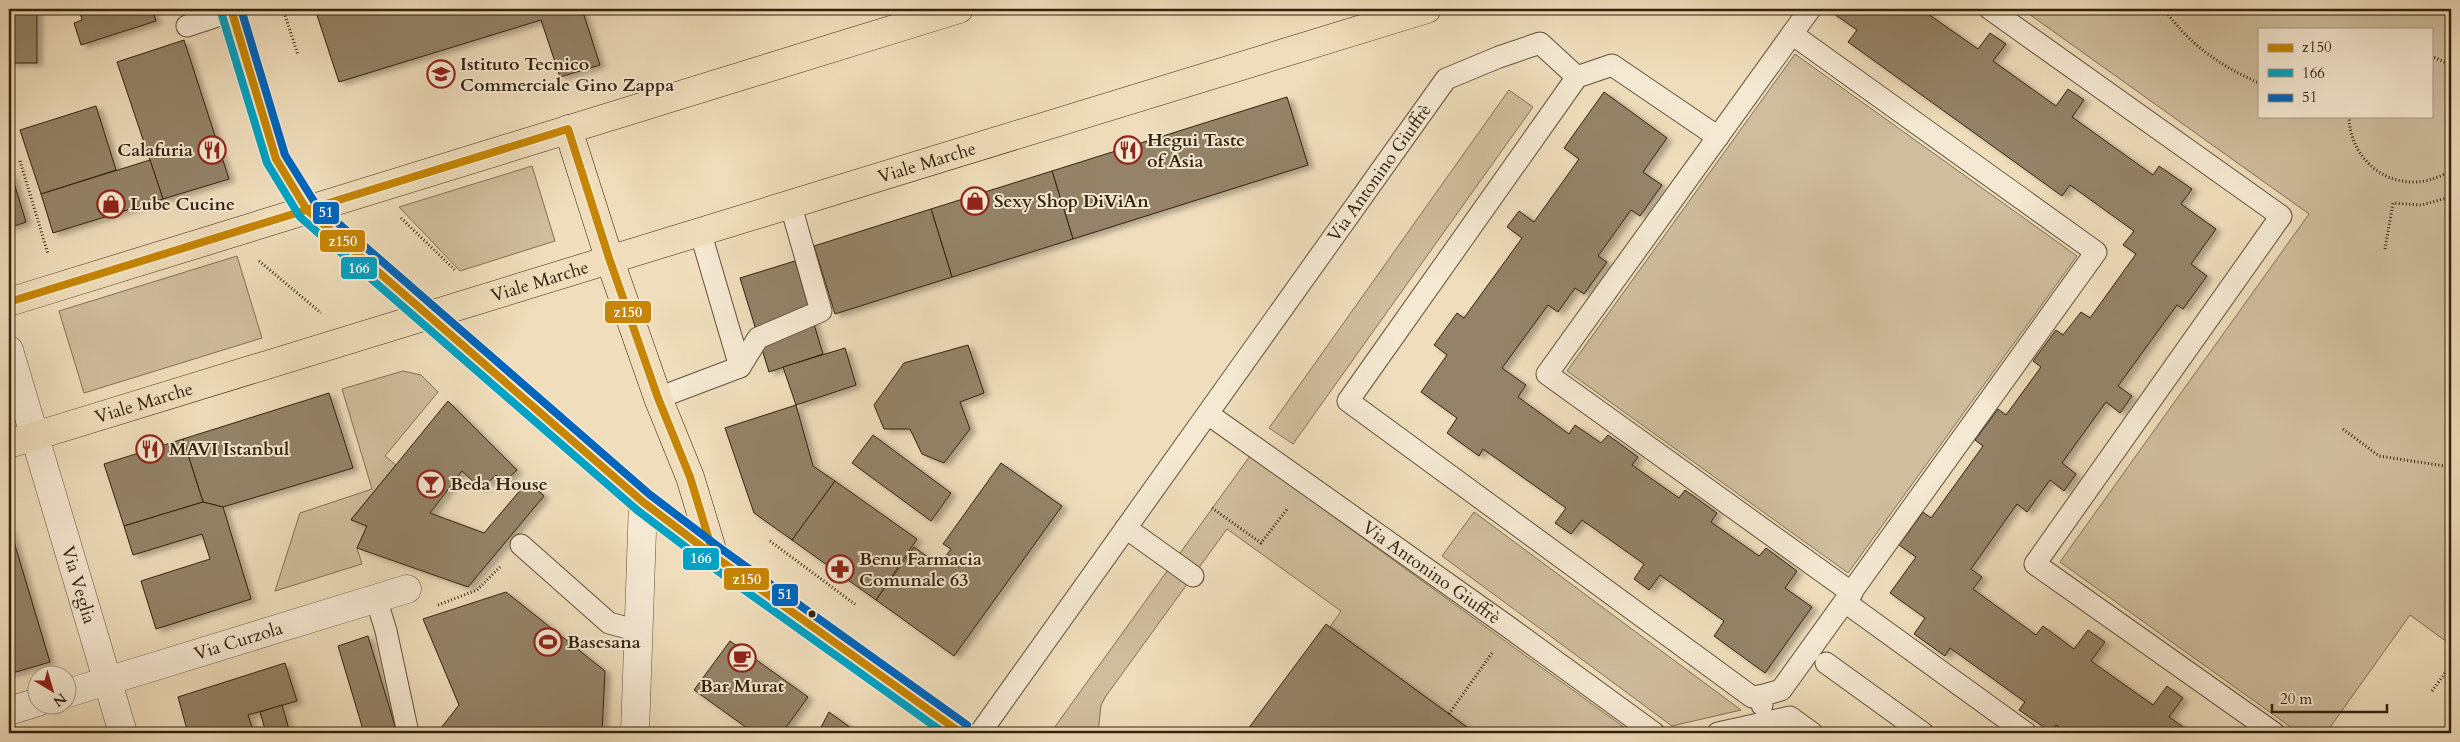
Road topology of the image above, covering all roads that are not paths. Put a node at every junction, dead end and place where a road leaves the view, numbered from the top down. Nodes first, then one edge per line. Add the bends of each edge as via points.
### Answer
1 (959, 9) edge
2 (1427, 9) edge
3 (1810, 9) edge
4 (1990, 9) edge
5 (231, 10) edge
6 (187, 26) dead end
7 (1792, 34) junction
8 (1577, 77) junction
9 (568, 129) junction
10 (1718, 137) junction
11 (790, 203) junction
12 (306, 210) junction
13 (700, 231) junction
14 (609, 258) junction
15 (9, 302) edge
16 (426, 316) junction
17 (11, 366) edge
18 (740, 367) junction
19 (658, 398) junction
20 (1208, 414) junction
21 (21, 441) edge
22 (643, 502) junction
23 (1126, 528) junction
24 (521, 545) road end
25 (714, 556) junction
26 (1193, 576) dead end
27 (407, 589) dead end
28 (1848, 597) junction
29 (376, 598) junction
30 (639, 631) junction
31 (1826, 663) dead end
32 (108, 681) junction
33 (78, 690) edge
34 (28, 705) edge
35 (9, 711) edge
36 (123, 733) edge
37 (408, 733) edge
38 (635, 733) edge
39 (961, 733) edge
40 (980, 733) edge
41 (1654, 733) edge
42 (1718, 733) edge
43 (1812, 733) edge
44 (1923, 733) edge
45 (2026, 733) edge
46 (2274, 733) edge

1 - 9 main road
2 - 11 main road, Viale Marche
3 - 7 lane
4 - 46 lane via 2281,216 2035,564
5 - 6 lane
5 - 12 street via 276,159
7 - 10 lane
7 - 28 lane via 2096,252
8 - 10 lane via 1612,65
8 - 20 lane, Via Antonino Giuffrè via 1540,43 1446,79
8 - 28 lane via 1348,401 1752,697 1761,700 1781,690
9 - 12 main road
9 - 14 main road
10 - 28 lane via 1547,374
11 - 13 main road, Viale Marche
11 - 18 lane via 821,311 758,338
12 - 15 main road
12 - 16 main road
13 - 14 main road, Viale Marche
13 - 18 lane
14 - 16 main road, Viale Marche
14 - 19 main road
16 - 21 main road, Viale Marche
16 - 22 main road
17 - 21 street
18 - 19 lane
19 - 25 main road via 690,477
20 - 23 lane, Via Antonino Giuffrè
20 - 41 lane, Via Antonino Giuffrè
21 - 32 street, Via Veglia
22 - 25 main road
22 - 30 street
23 - 26 lane
23 - 40 lane, Via Antonino Giuffrè
24 - 30 lane via 608,623
25 - 39 main road
27 - 29 street, Via Curzola
28 - 45 lane
29 - 32 street, Via Curzola
29 - 37 lane
30 - 38 street
31 - 44 lane
32 - 33 street, Via Curzola
32 - 36 street, Via Veglia
34 - 35 street
42 - 43 lane via 1790,717

